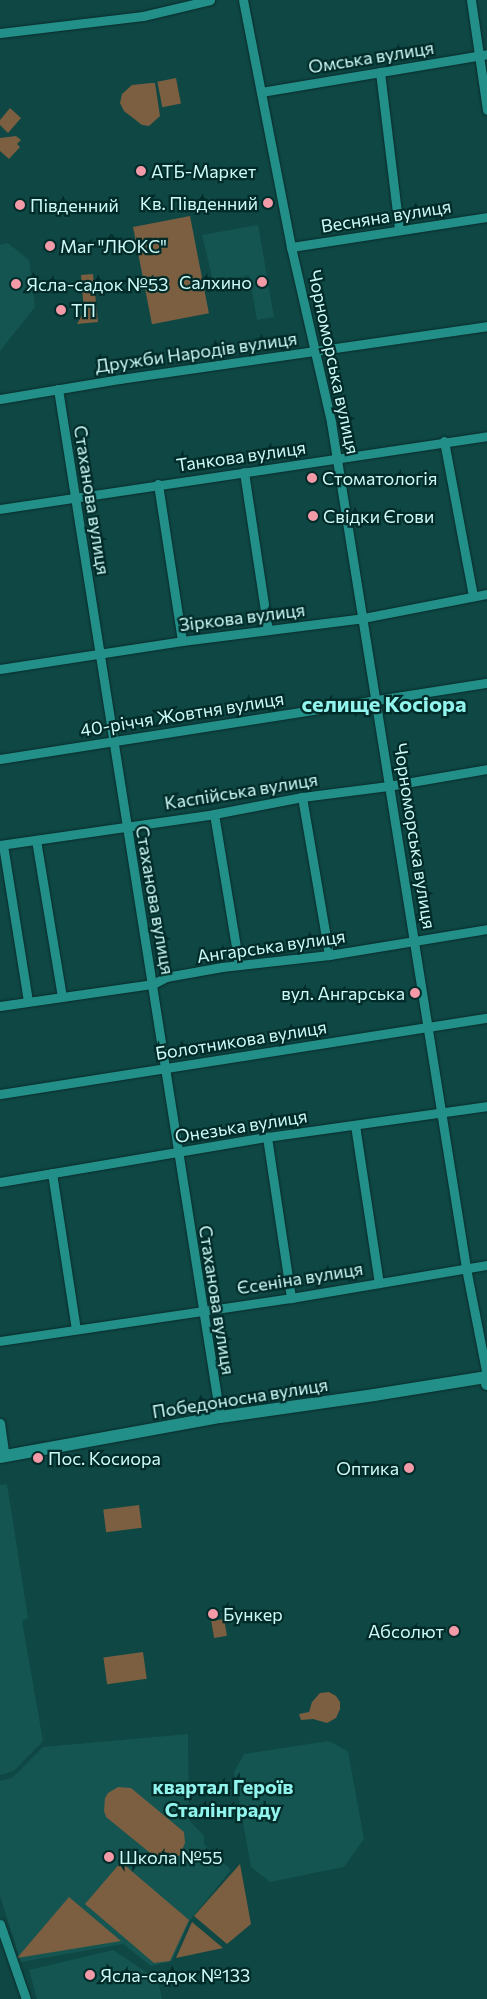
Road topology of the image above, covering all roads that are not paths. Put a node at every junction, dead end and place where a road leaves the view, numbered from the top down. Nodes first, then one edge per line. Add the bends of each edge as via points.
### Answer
1 (210, 0) edge
2 (243, 0) edge
3 (471, 0) edge
4 (0, 33) edge
5 (483, 55) edge
6 (380, 72) junction
7 (260, 92) junction
8 (487, 110) edge
9 (487, 217) edge
10 (399, 230) junction
11 (291, 247) junction
12 (487, 326) edge
13 (314, 351) junction
14 (58, 389) junction
15 (0, 399) edge
16 (487, 436) edge
17 (444, 442) junction
18 (337, 458) junction
19 (244, 472) junction
20 (158, 484) junction
21 (76, 496) junction
22 (0, 509) edge
23 (487, 594) edge
24 (473, 596) junction
25 (363, 618) junction
26 (268, 630) junction
27 (182, 641) junction
28 (98, 653) junction
29 (0, 669) edge
30 (487, 683) edge
31 (375, 698) junction
32 (114, 742) junction
33 (0, 759) edge
34 (487, 769) edge
35 (388, 786) junction
36 (302, 797) junction
37 (214, 814) junction
38 (125, 826) junction
39 (36, 840) junction
40 (1, 845) edge
41 (487, 929) edge
42 (414, 942) junction
43 (329, 955) junction
44 (239, 965) junction
45 (153, 984) junction
46 (62, 997) junction
47 (28, 1002) junction
48 (0, 1006) edge
49 (487, 1018) edge
50 (428, 1028) junction
51 (166, 1067) junction
52 (0, 1094) edge
53 (487, 1106) edge
54 (441, 1111) junction
55 (355, 1125) junction
56 (267, 1137) junction
57 (177, 1152) junction
58 (52, 1173) junction
59 (0, 1182) edge
60 (487, 1265) edge
61 (466, 1268) junction
62 (379, 1283) junction
63 (291, 1298) junction
64 (201, 1310) junction
65 (76, 1329) junction
66 (0, 1341) edge
67 (487, 1379) edge
68 (220, 1416) junction
69 (0, 1423) edge
70 (3, 1457) edge
71 (0, 1924) edge
72 (26, 1999) edge

1 - 4 street via 143,16
2 - 7 street, Чорноморська вулиця
3 - 5 street
5 - 6 street, Омська вулиця
5 - 8 street
6 - 7 street, Омська вулиця
6 - 10 street
7 - 11 street, Чорноморська вулиця
9 - 10 street, Весняна вулиця
10 - 11 street, Весняна вулиця
11 - 13 street, Чорноморська вулиця
12 - 13 street, Дружби Народів вулиця
13 - 14 street, Дружби Народів вулиця
13 - 18 street, Чорноморська вулиця
14 - 15 street, Дружби Народів вулиця
14 - 21 street, Стаханова вулиця
16 - 17 street, Танкова вулиця
17 - 18 street, Танкова вулиця
17 - 24 street
18 - 19 street, Танкова вулиця
18 - 25 street, Чорноморська вулиця
19 - 20 street, Танкова вулиця
19 - 26 street
20 - 21 street, Танкова вулиця
20 - 27 street
21 - 22 street, Танкова вулиця
21 - 28 street, Стаханова вулиця
23 - 24 street, Зіркова вулиця
24 - 25 street, Зіркова вулиця
25 - 26 street, Зіркова вулиця
25 - 31 street, Чорноморська вулиця
26 - 27 street, Зіркова вулиця
27 - 28 street, Зіркова вулиця
28 - 29 street, Зіркова вулиця
28 - 32 street, Стаханова вулиця
30 - 31 street, 40-річчя Жовтня вулиця
31 - 32 street, 40-річчя Жовтня вулиця
31 - 35 street, Чорноморська вулиця
32 - 33 street, 40-річчя Жовтня вулиця
32 - 38 street, Стаханова вулиця
34 - 35 street, Каспійська вулиця
35 - 36 street, Каспійська вулиця
35 - 42 street, Чорноморська вулиця
36 - 37 street, Каспійська вулиця
36 - 43 street
37 - 38 street, Каспійська вулиця
37 - 44 street
38 - 39 street, Каспійська вулиця
38 - 45 street, Стаханова вулиця
39 - 40 street, Каспійська вулиця
39 - 46 street
40 - 47 street
41 - 42 street, Ангарська вулиця
42 - 43 street, Ангарська вулиця
42 - 50 street, Чорноморська вулиця
43 - 44 street, Ангарська вулиця
44 - 45 street, Ангарська вулиця via 166,977
45 - 46 street, Ангарська вулиця
45 - 51 street, Стаханова вулиця
46 - 47 street, Ангарська вулиця
47 - 48 street, Ангарська вулиця
49 - 50 street, Болотникова вулиця
50 - 51 street, Болотникова вулиця
50 - 54 street, Чорноморська вулиця
51 - 52 street, Болотникова вулиця
51 - 57 street, Стаханова вулиця
53 - 54 street, Онезька вулиця
54 - 55 street, Онезька вулиця
54 - 61 street, Чорноморська вулиця
55 - 56 street, Онезька вулиця
55 - 62 street
56 - 57 street, Онезька вулиця
56 - 63 street
57 - 58 street, Онезька вулиця
57 - 64 street, Стаханова вулиця
58 - 59 street, Онезька вулиця
58 - 65 street
60 - 61 street, Єсеніна вулиця
61 - 62 street, Єсеніна вулиця
61 - 67 street, Чорноморська вулиця
62 - 63 street, Єсеніна вулиця
63 - 64 street, Єсеніна вулиця
64 - 65 street, Єсеніна вулиця
64 - 68 street, Стаханова вулиця
65 - 66 street, Єсеніна вулиця
67 - 68 street, Победоносна вулиця
68 - 70 street, Победоносна вулиця
69 - 70 street
71 - 72 street

